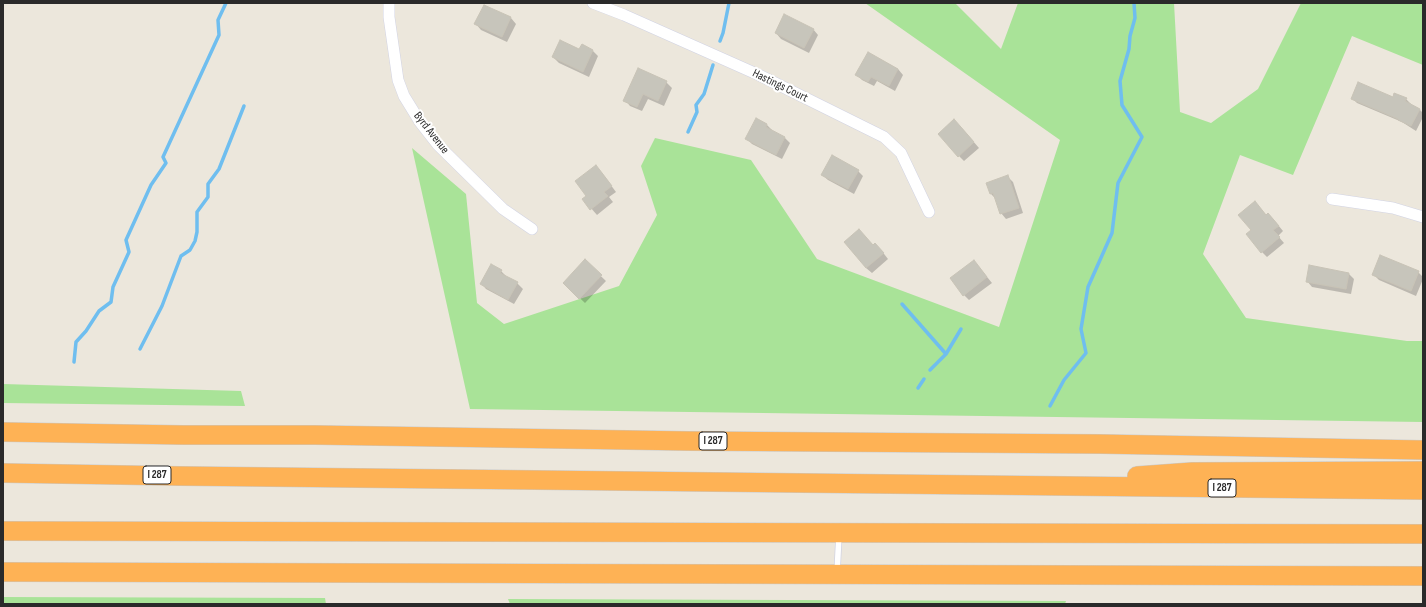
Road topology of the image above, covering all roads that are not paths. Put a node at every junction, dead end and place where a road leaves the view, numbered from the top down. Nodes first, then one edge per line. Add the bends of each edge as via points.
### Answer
1 (389, 3) edge
2 (592, 3) edge
3 (1332, 200) dead end
4 (929, 212) dead end
5 (1423, 217) edge
6 (532, 229) dead end
7 (3, 432) edge
8 (1423, 450) edge
9 (1423, 471) edge
10 (3, 473) edge
11 (1022, 486) junction
12 (1423, 490) edge
13 (3, 531) edge
14 (839, 533) junction
15 (1423, 534) edge
16 (3, 572) edge
17 (837, 574) junction
18 (1423, 576) edge

1 - 6 street, Byrd Avenue via 398,80 404,96 420,122 438,145 503,210
2 - 4 street, Hastings Court via 759,75 884,137 901,153
3 - 5 street via 1392,208
7 - 8 highway, I 287
9 - 11 highway via 1192,472
10 - 11 highway, I 287
11 - 12 highway, I 287
13 - 14 highway
14 - 15 highway
14 - 17 lane
16 - 17 highway
17 - 18 highway

